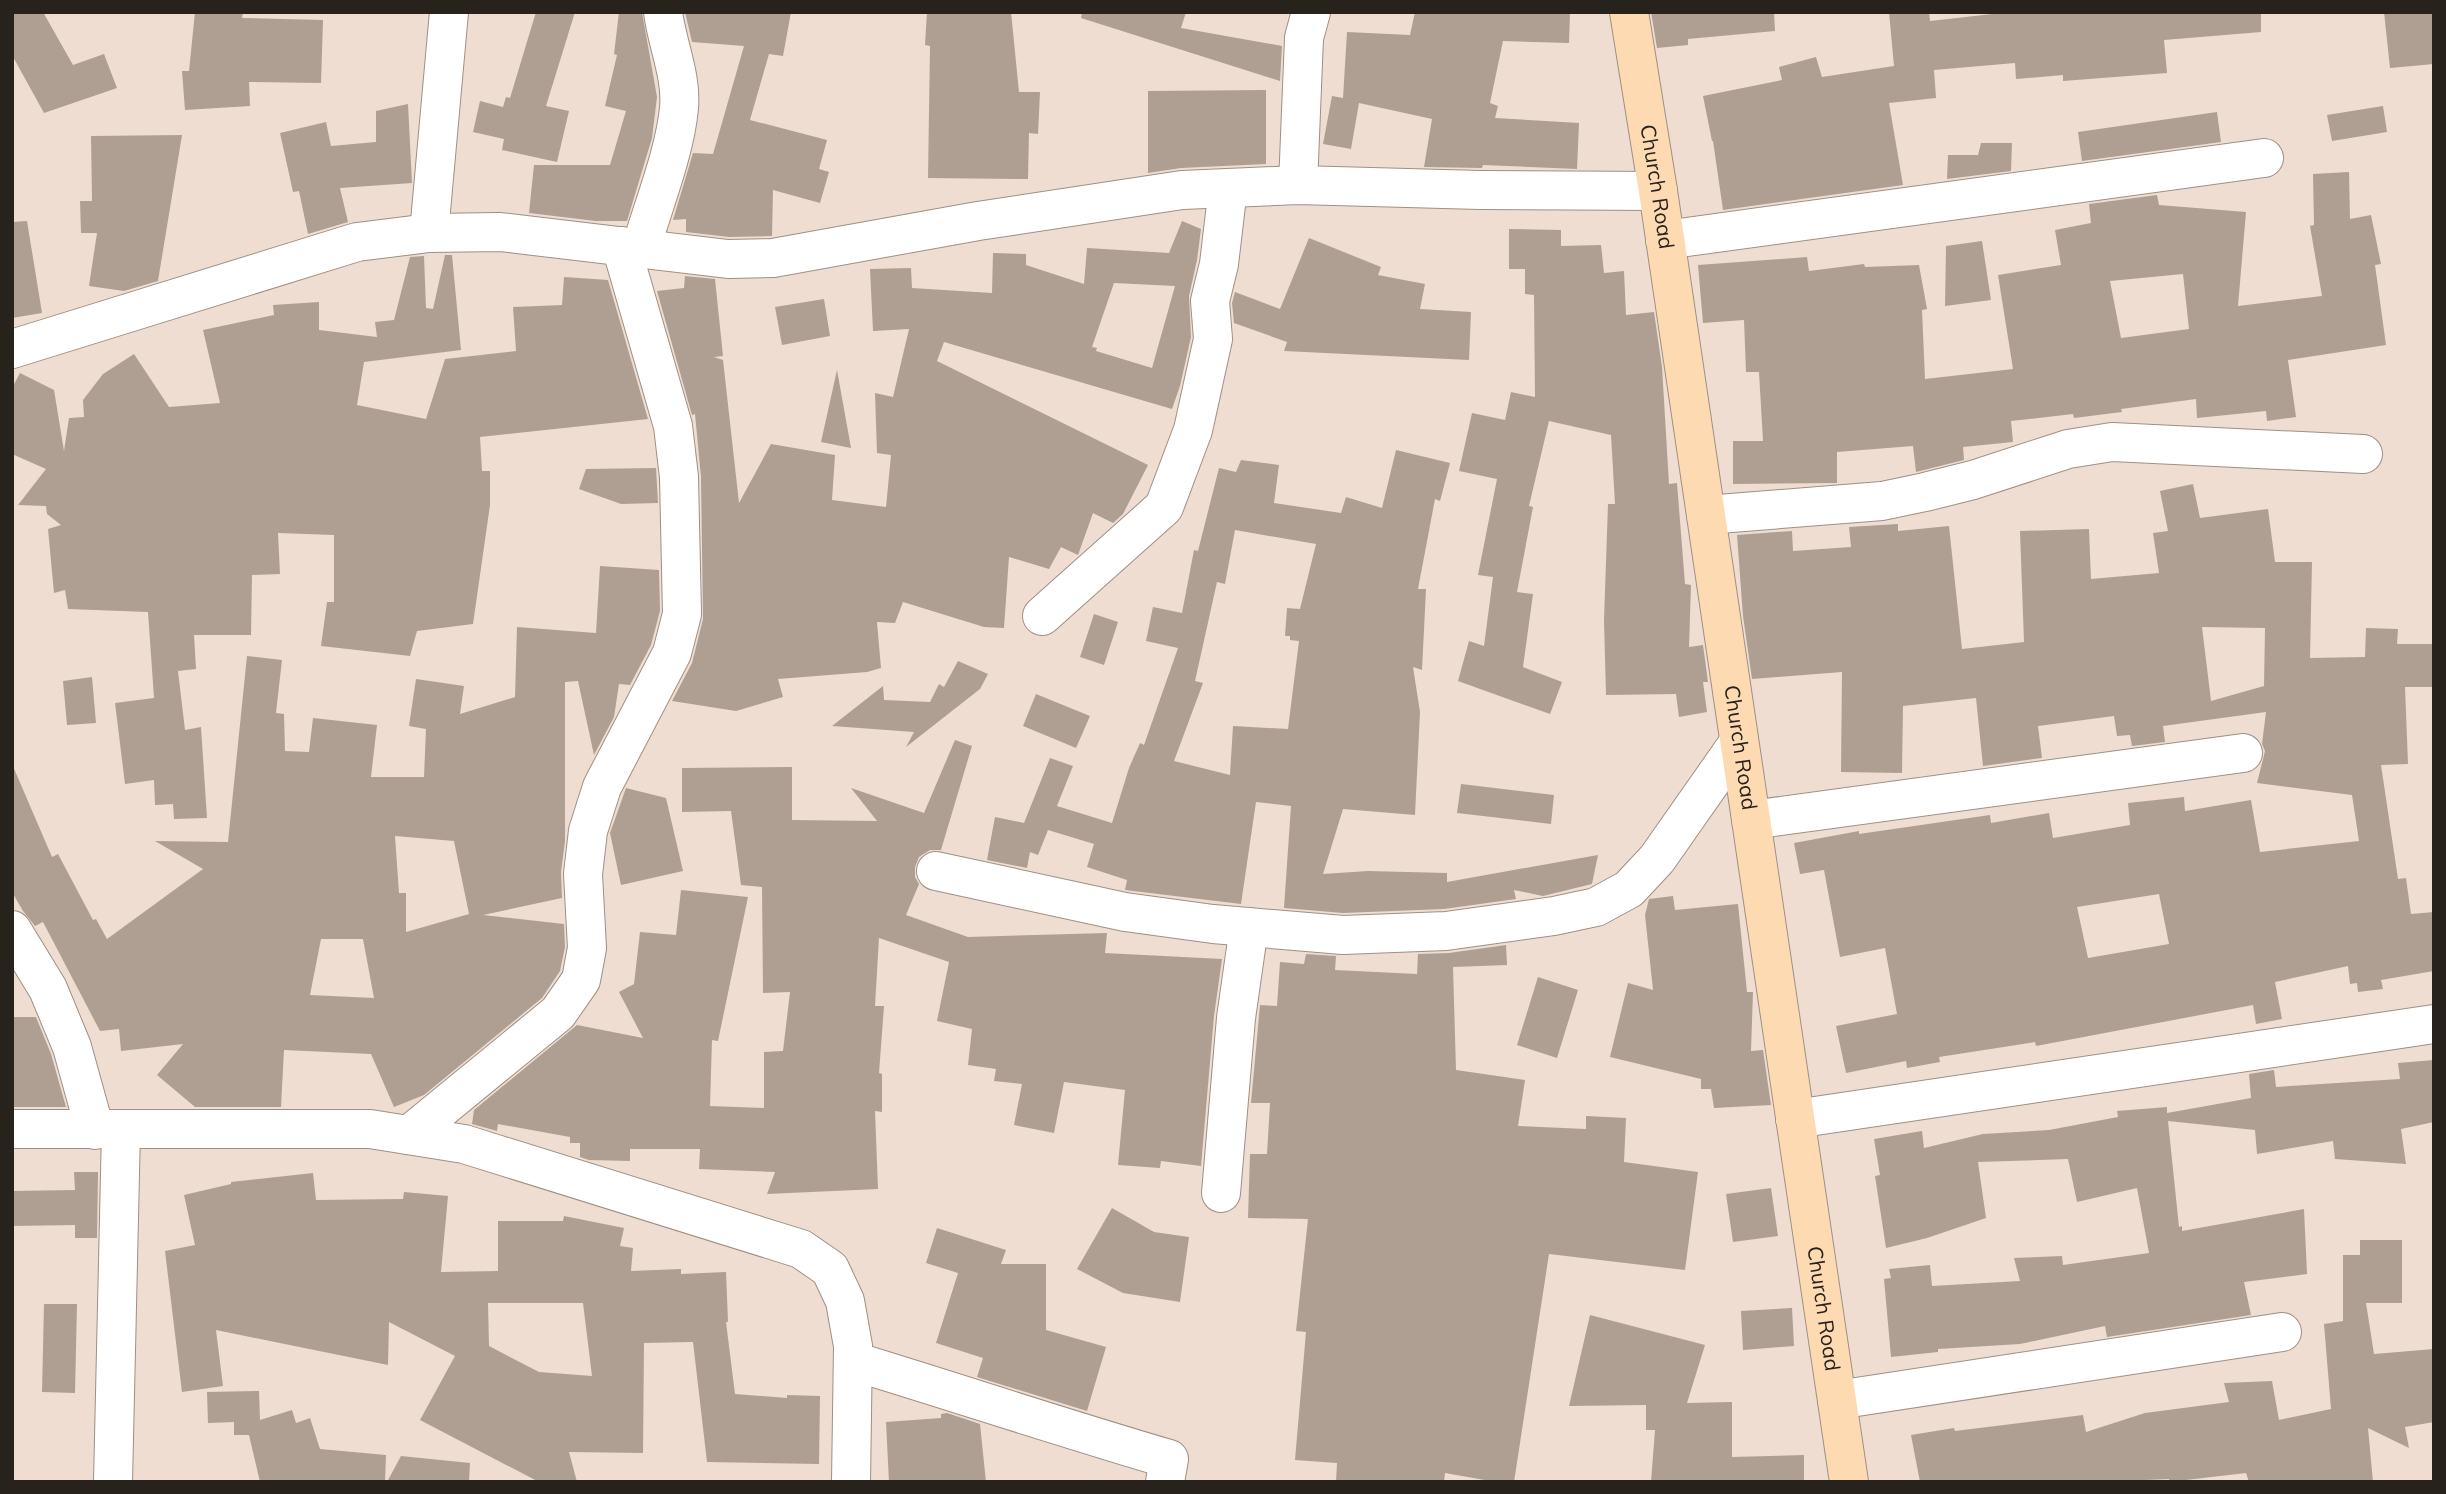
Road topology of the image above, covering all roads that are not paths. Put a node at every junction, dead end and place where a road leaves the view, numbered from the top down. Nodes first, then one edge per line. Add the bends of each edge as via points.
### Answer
1 (449, 12) edge
2 (663, 12) edge
3 (1311, 12) edge
4 (1629, 12) edge
5 (2264, 158) dead end
6 (1298, 185) junction
7 (1228, 188) junction
8 (1658, 191) junction
9 (429, 233) junction
10 (1665, 240) junction
11 (631, 247) junction
12 (12, 349) edge
13 (2363, 454) dead end
14 (1706, 515) junction
15 (1042, 616) dead end
16 (1739, 742) junction
17 (2243, 753) dead end
18 (1751, 820) junction
19 (936, 870) dead end
20 (1249, 927) junction
21 (12, 930) edge
22 (2434, 1024) edge
23 (1795, 1119) junction
24 (12, 1129) edge
25 (108, 1130) junction
26 (409, 1135) junction
27 (1221, 1193) dead end
28 (2282, 1332) dead end
29 (853, 1361) junction
30 (1837, 1400) junction
31 (113, 1482) edge
32 (851, 1482) edge
33 (1165, 1482) edge
34 (1849, 1482) edge

1 - 9 street
2 - 11 street via 679,107 672,144
3 - 6 street via 1304,38
4 - 8 street, Church Road
5 - 10 street
6 - 7 street
6 - 8 street
7 - 11 street via 1087,204 773,258 728,259
7 - 15 street via 1210,301 1213,338 1193,430 1164,507
8 - 10 street, Church Road
9 - 11 street via 500,232
9 - 12 street via 357,243
10 - 14 street, Church Road
11 - 26 street via 673,426 679,477 682,614 672,653 602,786 588,831 583,874 587,948 581,980 558,1013
13 - 14 street via 2112,442 2068,449 1973,480 1892,499
14 - 16 street, Church Road
16 - 18 street, Church Road
16 - 20 street via 1657,859 1629,889 1596,906 1446,931 1343,935
17 - 18 street
18 - 23 street, Church Road
19 - 20 street via 1125,912
20 - 27 street
21 - 25 street via 48,989
22 - 23 street
23 - 30 street, Church Road
24 - 25 street
25 - 26 street via 370,1129
25 - 31 street
26 - 29 street via 464,1144 801,1249 830,1269 845,1301
28 - 30 street
29 - 32 street
29 - 33 street via 1169,1459
30 - 34 street, Church Road

